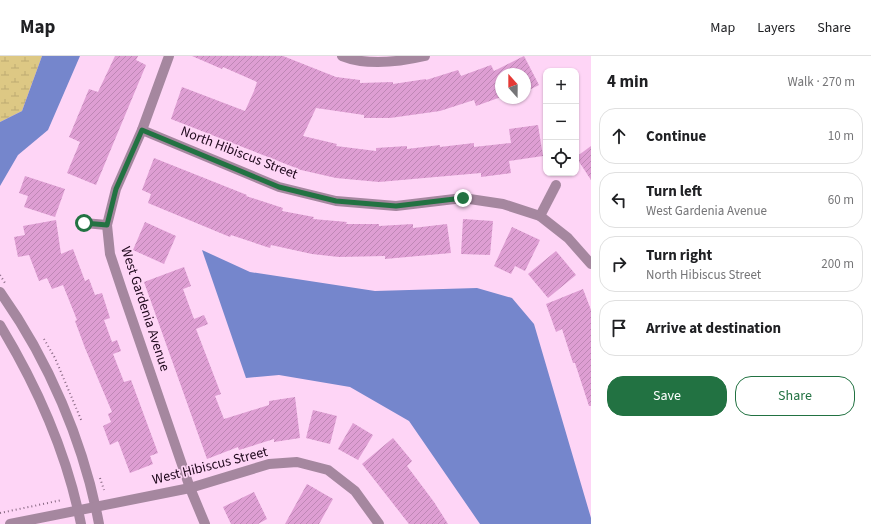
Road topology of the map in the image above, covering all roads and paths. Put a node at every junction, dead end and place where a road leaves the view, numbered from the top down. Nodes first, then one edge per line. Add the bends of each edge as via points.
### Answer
1 (169, 56) edge
2 (342, 56) edge
3 (425, 56) edge
4 (142, 130) junction
5 (556, 185) dead end
6 (540, 216) junction
7 (84, 223) dead end
8 (107, 225) junction
9 (591, 264) edge
10 (0, 292) edge
11 (0, 325) edge
12 (190, 488) junction
13 (62, 500) dead end
14 (96, 507) junction
15 (78, 510) junction
16 (0, 513) edge
17 (10, 524) edge
18 (81, 524) edge
19 (99, 524) edge
20 (205, 524) edge
21 (379, 524) edge

1 - 4 street, West Gardenia Avenue
2 - 3 street via 389,62
4 - 6 street, North Hibiscus Street via 279,187 336,201 396,206 463,198 503,204
4 - 8 street, West Gardenia Avenue via 116,189
5 - 6 street
6 - 9 street via 568,238
7 - 8 street
8 - 12 street, West Gardenia Avenue via 110,254
10 - 14 street via 15,313 53,381 75,438
11 - 15 street via 36,390 56,439
12 - 14 street, West Hibiscus Street
12 - 20 street, West Gardenia Avenue
12 - 21 street, West Hibiscus Street via 269,464 297,462 328,470 355,491
13 - 16 path
14 - 15 street, West Hibiscus Street
14 - 19 street
15 - 17 street, West Hibiscus Street
15 - 18 street

